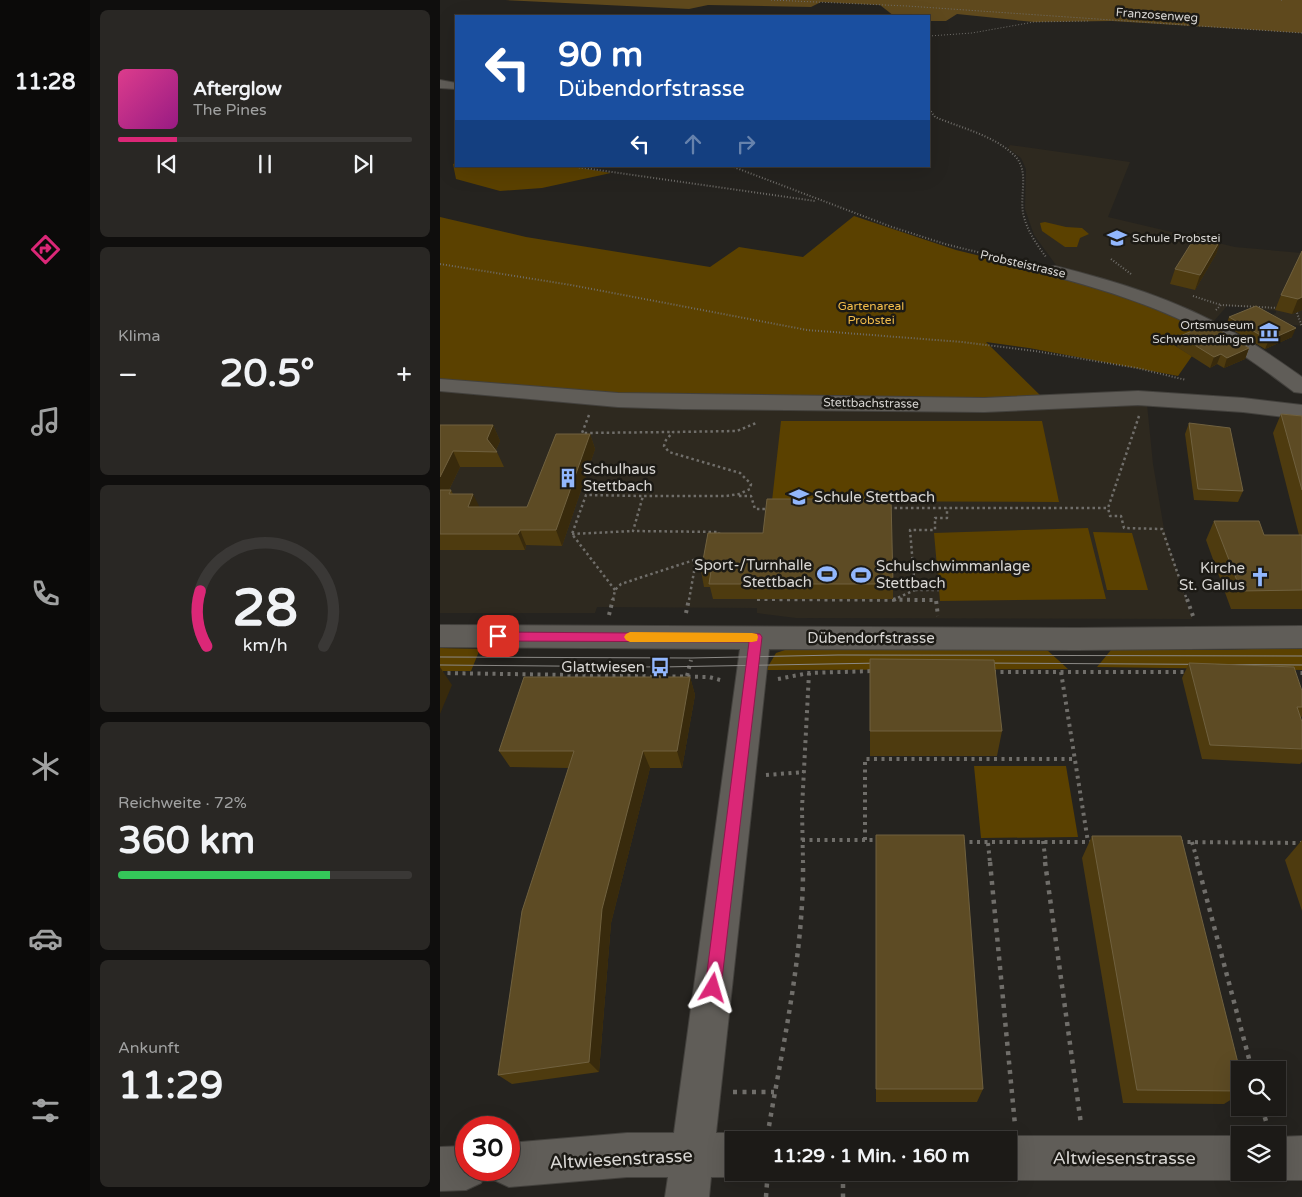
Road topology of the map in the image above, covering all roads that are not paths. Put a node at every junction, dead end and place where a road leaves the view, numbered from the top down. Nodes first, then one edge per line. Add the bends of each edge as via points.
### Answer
1 (1055, 271) road end
2 (444, 385) edge
3 (1302, 387) edge
4 (1302, 412) edge
5 (440, 636) edge
6 (756, 637) junction
7 (1302, 637) edge
8 (1017, 1144) edge
9 (1231, 1148) edge
10 (1286, 1154) edge
11 (693, 1155) junction
12 (725, 1155) edge
13 (1302, 1158) edge
14 (520, 1164) edge
15 (455, 1168) edge
16 (440, 1169) edge
17 (687, 1197) edge

1 - 3 street, Probsteistrasse via 1117,287 1163,305 1222,333
2 - 4 street, Stettbachstrasse via 618,400 984,404 1138,398 1243,404
5 - 6 street, Dübendorfstrasse
6 - 7 street, Dübendorfstrasse
6 - 11 street
8 - 9 street, Altwiesenstrasse
10 - 13 street, Altwiesenstrasse
11 - 12 street, Altwiesenstrasse
11 - 14 street, Altwiesenstrasse via 590,1157
11 - 17 street
15 - 16 street

